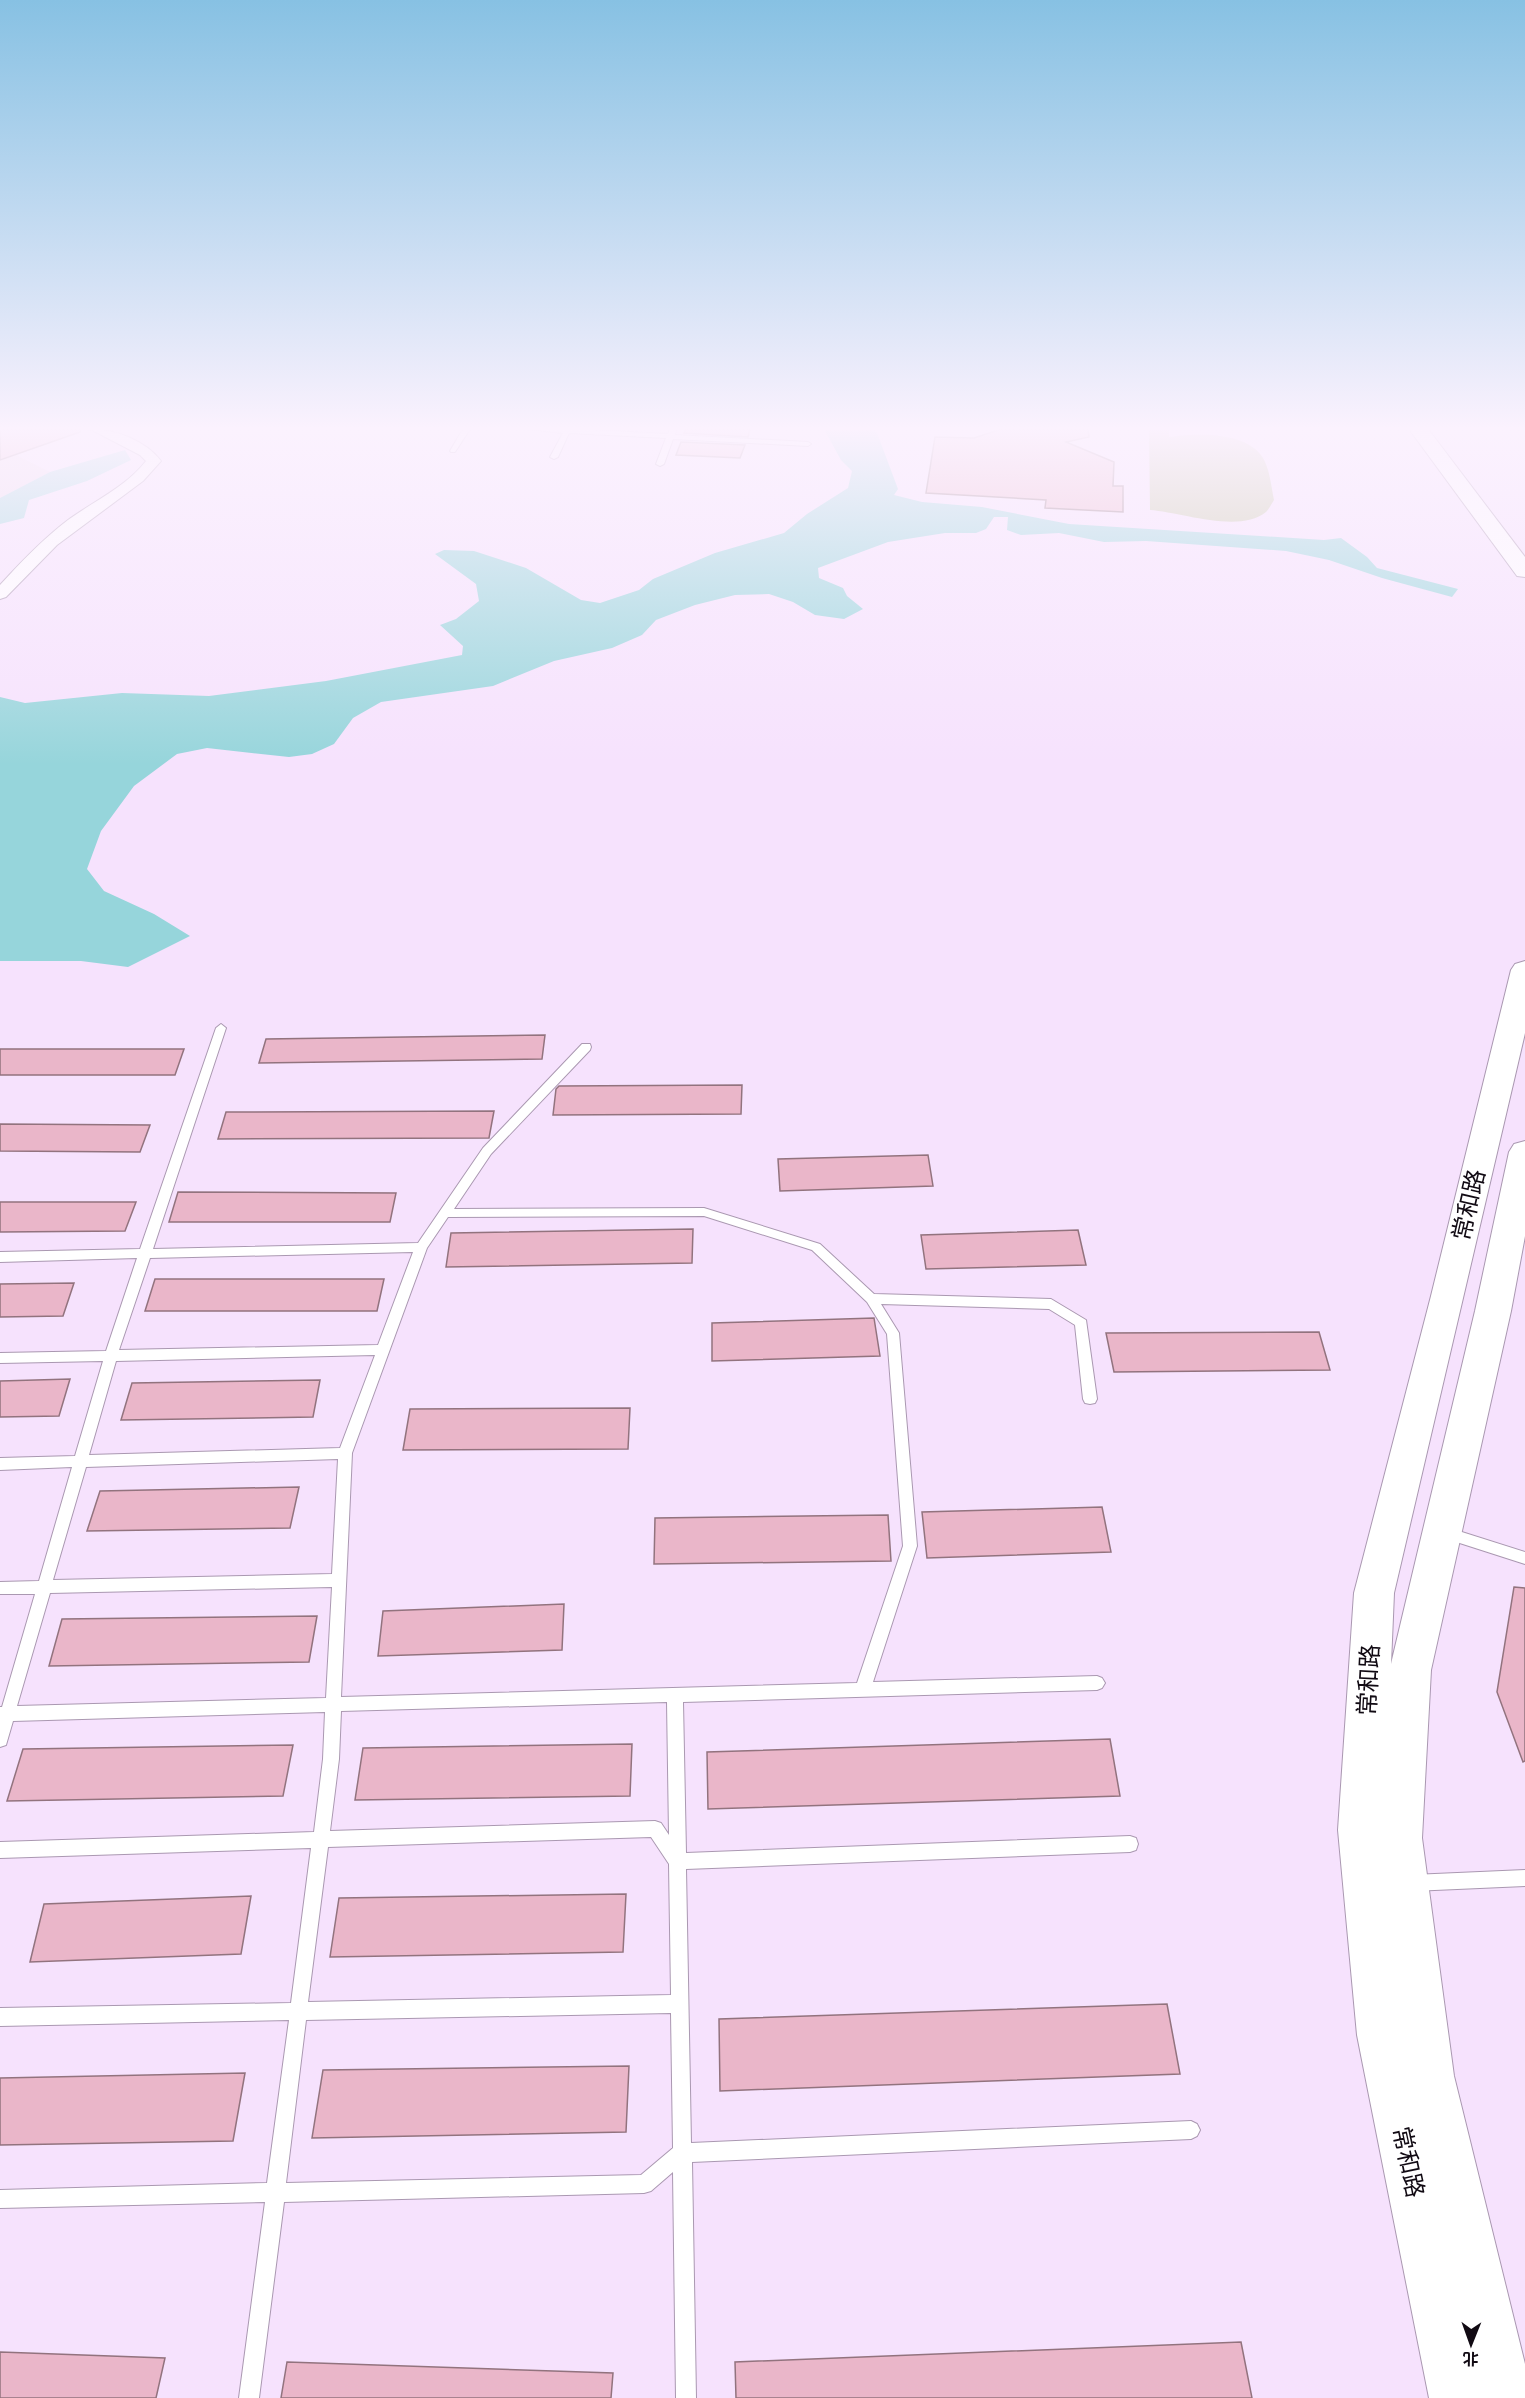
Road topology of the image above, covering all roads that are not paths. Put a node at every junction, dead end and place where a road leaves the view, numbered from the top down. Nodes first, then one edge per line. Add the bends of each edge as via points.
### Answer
1 (52, 541) edge
2 (1502, 541) edge
3 (1525, 571) edge
4 (0, 594) edge
5 (1525, 970) edge
6 (221, 1028) dead end
7 (586, 1047) dead end
8 (1525, 1152) edge
9 (444, 1213) junction
10 (421, 1247) junction
11 (146, 1253) junction
12 (0, 1257) edge
13 (871, 1299) junction
14 (383, 1350) junction
15 (111, 1355) junction
16 (0, 1358) edge
17 (1090, 1399) dead end
18 (345, 1453) junction
19 (81, 1461) junction
20 (0, 1464) edge
21 (1442, 1531) junction
22 (1525, 1558) edge
23 (339, 1580) junction
24 (44, 1587) junction
25 (0, 1588) edge
26 (1097, 1683) dead end
27 (863, 1689) junction
28 (675, 1695) junction
29 (333, 1705) junction
30 (4, 1714) edge
31 (0, 1740) edge
32 (320, 1840) junction
33 (1130, 1844) dead end
34 (0, 1850) edge
35 (677, 1861) junction
36 (1525, 1878) edge
37 (1405, 1884) junction
38 (679, 2004) junction
39 (297, 2012) junction
40 (0, 2017) edge
41 (1191, 2130) dead end
42 (681, 2153) junction
43 (274, 2193) junction
44 (0, 2199) edge
45 (249, 2398) edge
46 (686, 2398) edge
47 (1457, 2398) edge
48 (1506, 2398) edge

1 - 4 street
2 - 3 street
5 - 47 street, 常和路 via 1374,1593 1360,1830 1381,2035
6 - 11 lane
7 - 9 lane via 486,1150
8 - 21 street, 常和路
9 - 10 lane
9 - 13 lane via 704,1212 816,1247
10 - 11 lane
10 - 14 lane
11 - 12 lane
11 - 15 lane
13 - 17 lane via 1051,1304 1081,1323
13 - 27 lane via 893,1333 910,1546
14 - 15 lane
14 - 18 lane
15 - 16 lane
15 - 19 lane
18 - 19 lane
18 - 23 lane
19 - 20 lane
19 - 24 lane
21 - 22 lane
21 - 37 street, 常和路 via 1410,1670 1400,1838
23 - 24 lane
23 - 29 lane
24 - 25 lane
24 - 30 lane
26 - 27 lane
27 - 28 lane
28 - 29 lane
28 - 35 lane
29 - 30 lane
29 - 32 lane via 331,1759
30 - 31 lane
32 - 34 lane
32 - 35 lane via 655,1829
32 - 39 lane
33 - 35 lane
35 - 38 lane
36 - 37 lane
37 - 48 street, 常和路 via 1429,2076
38 - 39 lane
38 - 42 lane
39 - 40 lane
39 - 43 lane
41 - 42 lane
42 - 43 lane via 644,2184
42 - 46 lane
43 - 44 lane
43 - 45 lane

